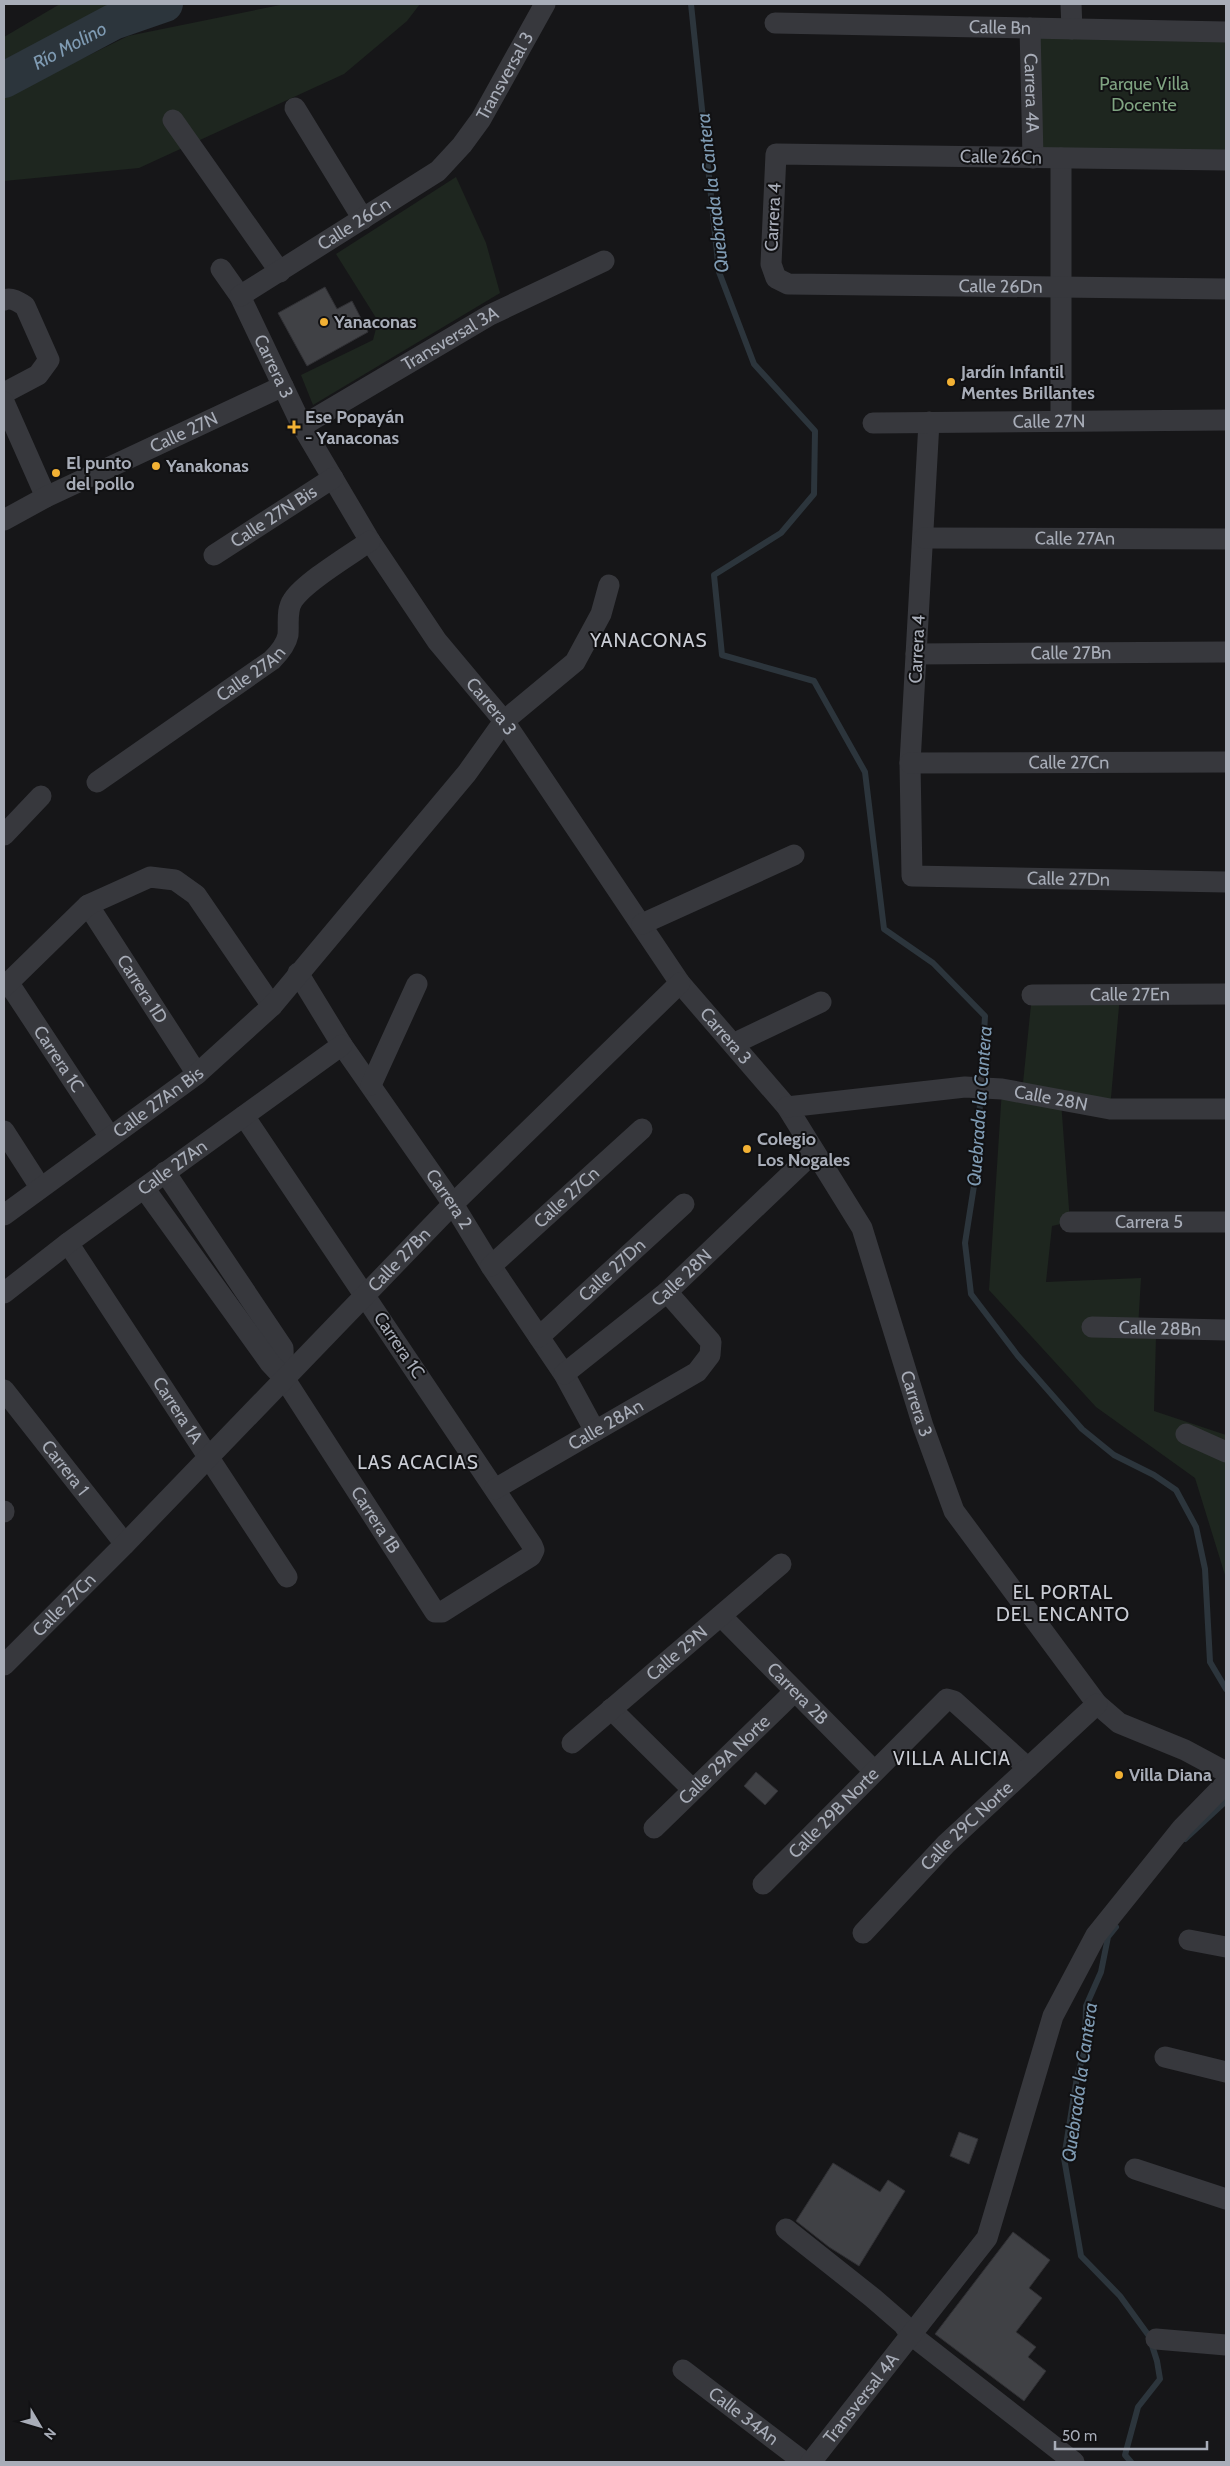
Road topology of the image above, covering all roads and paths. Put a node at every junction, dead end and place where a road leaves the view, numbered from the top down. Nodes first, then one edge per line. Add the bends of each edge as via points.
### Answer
1 (545, 4) edge
2 (1071, 4) edge
3 (774, 23) dead end
4 (1030, 28) junction
5 (1072, 28) junction
6 (1226, 32) edge
7 (295, 108) dead end
8 (173, 120) dead end
9 (462, 145) joint
10 (776, 154) joint
11 (1033, 158) junction
12 (1061, 158) junction
13 (1226, 160) edge
14 (363, 219) junction
15 (604, 261) dead end
16 (221, 269) dead end
17 (280, 272) junction
18 (776, 278) joint
19 (1059, 287) junction
20 (1226, 289) edge
21 (240, 296) junction
22 (4, 300) edge
23 (283, 386) junction
24 (4, 393) edge
25 (4, 402) edge
26 (1061, 420) junction
27 (1226, 420) edge
28 (873, 422) dead end
29 (929, 422) junction
30 (302, 426) junction
31 (333, 478) junction
32 (46, 497) junction
33 (4, 520) edge
34 (924, 538) junction
35 (1226, 539) edge
36 (370, 541) junction
37 (214, 555) dead end
38 (609, 585) dead end
39 (1226, 652) edge
40 (916, 654) junction
41 (504, 721) junction
42 (1226, 762) edge
43 (910, 763) junction
44 (97, 782) dead end
45 (40, 796) dead end
46 (4, 835) edge
47 (794, 855) dead end
48 (912, 876) joint
49 (1226, 882) edge
50 (88, 905) junction
51 (642, 924) junction
52 (298, 973) junction
53 (680, 983) junction
54 (417, 984) dead end
55 (6, 985) edge
56 (1226, 994) edge
57 (1032, 995) dead end
58 (821, 1002) dead end
59 (272, 1006) junction
60 (733, 1044) junction
61 (342, 1046) junction
62 (198, 1074) junction
63 (371, 1086) junction
64 (787, 1107) junction
65 (1226, 1109) edge
66 (244, 1116) junction
67 (642, 1129) dead end
68 (4, 1131) edge
69 (110, 1137) junction
70 (814, 1152) junction
71 (166, 1172) junction
72 (40, 1187) junction
73 (144, 1188) junction
74 (453, 1204) junction
75 (684, 1204) dead end
76 (4, 1215) edge
77 (1070, 1222) dead end
78 (1226, 1222) edge
79 (68, 1243) junction
80 (491, 1266) junction
81 (667, 1292) junction
82 (4, 1293) edge
83 (366, 1294) junction
84 (1092, 1327) dead end
85 (1226, 1330) edge
86 (539, 1337) junction
87 (564, 1374) junction
88 (284, 1378) junction
89 (4, 1390) edge
90 (596, 1430) junction
91 (1186, 1434) dead end
92 (1226, 1452) edge
93 (209, 1456) junction
94 (495, 1489) junction
95 (125, 1544) junction
96 (534, 1550) joint
97 (781, 1564) dead end
98 (287, 1577) dead end
99 (721, 1616) junction
100 (4, 1665) edge
101 (794, 1692) junction
102 (1097, 1704) junction
103 (611, 1710) junction
104 (572, 1743) dead end
105 (1028, 1768) junction
106 (874, 1771) junction
107 (1226, 1772) edge
108 (1226, 1784) edge
109 (692, 1789) junction
110 (654, 1828) dead end
111 (763, 1884) dead end
112 (863, 1933) dead end
113 (1189, 1940) dead end
114 (1226, 1947) edge
115 (1164, 2056) dead end
116 (1226, 2072) edge
117 (1135, 2169) dead end
118 (1226, 2199) edge
119 (786, 2229) dead end
120 (910, 2334) junction
121 (1156, 2339) dead end
122 (1226, 2345) edge
123 (683, 2370) dead end
124 (804, 2462) edge
125 (811, 2462) edge
126 (1074, 2462) edge

1 - 9 street, Transversal 3 via 481,119
2 - 5 street
3 - 4 street, Calle Bn
4 - 5 street, Calle Bn
4 - 11 street, Carrera 4A
5 - 6 street, Calle Bn
7 - 14 street
8 - 17 street
9 - 14 street, Calle 26Cn via 438,171
10 - 11 street, Calle 26Cn
10 - 18 street, Carrera 4 via 771,264
11 - 12 street, Calle 26Cn
12 - 13 street, Calle 26Cn
12 - 19 street
14 - 17 street, Calle 26Cn
15 - 30 street, Transversal 3A via 490,315
16 - 21 street, Carrera 3
17 - 21 street, Calle 26Cn
18 - 19 street, Calle 26Dn via 788,284
19 - 20 street, Calle 26Dn
19 - 26 street
21 - 23 street, Carrera 3
22 - 24 street via 7,298 25,306 49,360 38,375
23 - 30 street, Carrera 3
23 - 32 street, Calle 27N
25 - 32 street
26 - 27 street, Calle 27N
26 - 29 street, Calle 27N
28 - 29 street, Calle 27N
29 - 34 street, Carrera 4
30 - 31 street, Carrera 3
31 - 36 street, Carrera 3
31 - 37 street, Calle 27N Bis
32 - 33 street, Calle 27N
34 - 35 street, Calle 27An
34 - 40 street, Carrera 4
36 - 41 street, Carrera 3 via 437,640
36 - 44 street, Calle 27An via 302,590 292,601 288,636 272,660
38 - 41 street via 601,614 575,662
39 - 40 street, Calle 27Bn
40 - 43 street, Carrera 4
41 - 51 street, Carrera 3
41 - 52 street via 467,773
42 - 43 street, Calle 27Cn
43 - 48 street, Carrera 4
45 - 46 street
47 - 51 street
48 - 49 street, Calle 27Dn
50 - 55 street
50 - 59 street via 150,877 175,880 196,895
50 - 62 street, Carrera 1D
51 - 53 street, Carrera 3
52 - 59 street, Calle 27An Bis
52 - 61 street, Carrera 2
53 - 60 street, Carrera 3
53 - 74 street, Calle 27Bn
54 - 63 street
55 - 69 street, Carrera 1C
56 - 57 street, Calle 27En
58 - 60 street
59 - 62 street, Calle 27An Bis
60 - 64 street, Carrera 3
61 - 63 street, Carrera 2
61 - 66 street, Calle 27An
62 - 69 street, Calle 27An Bis
63 - 74 street, Carrera 2
64 - 65 street, Calle 28N via 965,1087 1002,1089 1110,1109
64 - 70 street, Carrera 3
66 - 71 street, Calle 27An
66 - 83 street, Carrera 1C
67 - 80 street, Calle 27Cn
68 - 72 street
69 - 72 street, Calle 27An Bis
70 - 81 street, Calle 28N
70 - 102 street, Carrera 3 via 862,1228 923,1426 954,1511
71 - 73 street, Calle 27An
71 - 88 street via 283,1348
72 - 76 street, Calle 27An Bis
73 - 79 street, Calle 27An
73 - 88 street, Carrera 1B
74 - 80 street, Carrera 2
74 - 83 street, Calle 27Bn
75 - 86 street, Calle 27Dn
77 - 78 street, Carrera 5
79 - 82 street, Calle 27An
79 - 93 street, Carrera 1A
80 - 86 street, Carrera 2
81 - 87 street, Calle 28N
81 - 90 street, Calle 28An via 711,1342 710,1355 697,1372
83 - 88 street, Calle 27Bn
83 - 94 street, Carrera 1C
84 - 85 street, Calle 28Bn
86 - 87 street, Carrera 2
87 - 90 street, Carrera 2
88 - 93 street, Calle 27Bn
88 - 96 street, Carrera 1B via 435,1612 442,1612 531,1556
89 - 95 street, Carrera 1
90 - 94 street, Calle 28An
91 - 92 street
93 - 95 street, Calle 27Bn
93 - 98 street, Carrera 1A
94 - 96 street, Carrera 1C
95 - 100 street, Calle 27Cn
97 - 99 street, Calle 29N
99 - 101 street, Carrera 2B
99 - 103 street, Calle 29N
101 - 106 street, Carrera 2B
101 - 109 street, Calle 29A Norte
102 - 105 street, Calle 29C Norte
102 - 107 street, Carrera 3 via 1118,1723 1185,1750
103 - 104 street, Calle 29N
103 - 109 street
105 - 106 street, Calle 29B Norte via 954,1701 947,1699
105 - 112 street, Calle 29C Norte via 946,1844
106 - 111 street, Calle 29B Norte
108 - 120 street, Transversal 4A via 1182,1828 1096,1935 1053,2016 987,2238
109 - 110 street, Calle 29A Norte
113 - 114 street
115 - 116 street
117 - 118 street
119 - 120 street via 873,2298
120 - 125 street, Transversal 4A
120 - 126 street
121 - 122 street
123 - 124 street, Calle 34An

